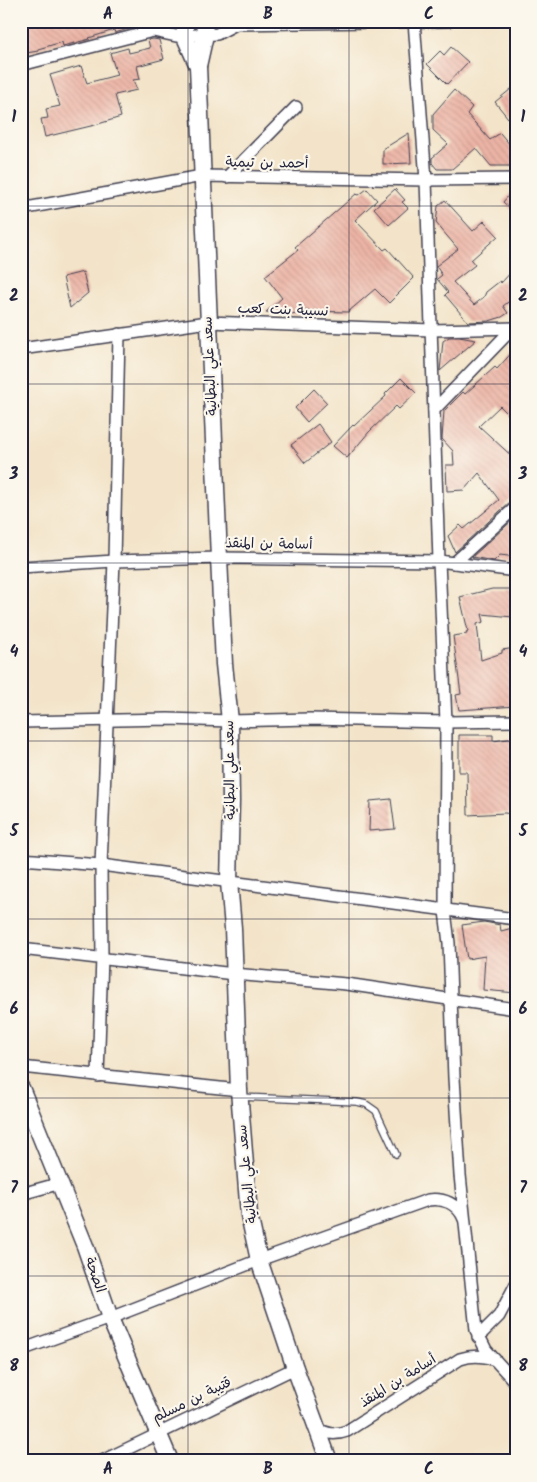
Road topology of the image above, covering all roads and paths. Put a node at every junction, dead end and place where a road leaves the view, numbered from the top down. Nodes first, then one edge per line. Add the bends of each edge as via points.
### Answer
1 (166, 21) edge
2 (448, 21) edge
3 (414, 22) edge
4 (233, 23) edge
5 (205, 28) edge
6 (185, 29) edge
7 (153, 30) junction
8 (21, 65) edge
9 (198, 66) junction
10 (296, 107) dead end
11 (202, 176) junction
12 (227, 177) junction
13 (516, 179) edge
14 (426, 180) junction
15 (21, 209) edge
16 (208, 322) junction
17 (514, 328) edge
18 (432, 330) junction
19 (119, 334) junction
20 (21, 349) edge
21 (434, 410) junction
22 (516, 507) edge
23 (219, 558) junction
24 (114, 561) junction
25 (439, 561) junction
26 (454, 562) junction
27 (21, 566) edge
28 (516, 571) edge
29 (106, 720) junction
30 (230, 721) junction
31 (516, 721) edge
32 (21, 722) edge
33 (446, 722) junction
34 (21, 859) edge
35 (101, 865) junction
36 (229, 882) junction
37 (445, 911) junction
38 (516, 919) edge
39 (21, 949) edge
40 (102, 958) junction
41 (234, 974) junction
42 (452, 999) junction
43 (516, 1009) edge
44 (21, 1067) edge
45 (98, 1076) junction
46 (21, 1088) edge
47 (239, 1093) junction
48 (396, 1154) dead end
49 (61, 1183) junction
50 (21, 1194) edge
51 (465, 1220) junction
52 (259, 1260) junction
53 (516, 1284) edge
54 (110, 1318) junction
55 (478, 1337) junction
56 (21, 1350) edge
57 (496, 1361) junction
58 (295, 1368) junction
59 (516, 1382) edge
60 (317, 1428) junction
61 (158, 1433) junction
62 (102, 1461) edge
63 (170, 1461) edge
64 (329, 1461) edge

1 - 7 street
2 - 3 street
3 - 4 street
3 - 14 street
4 - 5 street via 217,34
5 - 6 street
5 - 9 main road, سعد علي البطانية
6 - 7 street
6 - 9 main road, سعد علي البطانية
7 - 8 street
9 - 11 main road, سعد علي البطانية
10 - 12 street
11 - 12 street, أحمد بن تيمية
11 - 15 street, أحمد بن تيمية
11 - 16 main road, سعد علي البطانية
12 - 14 street, أحمد بن تيمية
13 - 14 street, أحمد بن تيمية
14 - 18 street
16 - 18 street, نسيبة بنت كعب
16 - 19 street, نسيبة بنت كعب
16 - 23 main road, سعد علي البطانية
17 - 18 street, نسيبة بنت كعب
17 - 21 street
18 - 21 street
19 - 20 street, نسيبة بنت كعب
19 - 24 street
21 - 25 street
22 - 26 street
23 - 24 street, أسامة بن المنقذ
23 - 25 street, أسامة بن المنقذ
23 - 30 main road, سعد علي البطانية
24 - 27 street, أسامة بن المنقذ
24 - 29 street
25 - 26 street, أسامة بن المنقذ
25 - 33 street
26 - 28 street, أسامة بن المنقذ
29 - 30 street
29 - 32 street
29 - 35 street
30 - 33 street
30 - 36 main road, سعد علي البطانية
31 - 33 street
33 - 37 street
34 - 35 street
35 - 36 street
35 - 40 street
36 - 37 street
36 - 41 main road, سعد علي البطانية
37 - 38 street
37 - 42 street
39 - 40 street
40 - 41 street
40 - 45 street
41 - 42 street via 346,984
41 - 47 main road, سعد علي البطانية
42 - 43 street
42 - 51 street
44 - 45 street
45 - 47 street
46 - 49 main road, الصحة
47 - 48 lane via 366,1104 376,1111
47 - 52 main road, سعد علي البطانية via 249,1215
49 - 50 street
49 - 54 main road, الصحة
51 - 52 street via 448,1202 428,1200
51 - 55 street
52 - 54 street
52 - 58 main road, سعد علي البطانية
53 - 55 street via 498,1316
54 - 56 street
54 - 61 main road, الصحة
55 - 57 street
57 - 59 street
57 - 60 street, أسامة بن المنقذ via 482,1356 460,1359 347,1431 334,1434
58 - 60 main road, سعد علي البطانية
58 - 61 street, قتيبة بن مسلم
60 - 64 main road, سعد علي البطانية
61 - 62 street, قتيبة بن مسلم
61 - 63 main road, الصحة

